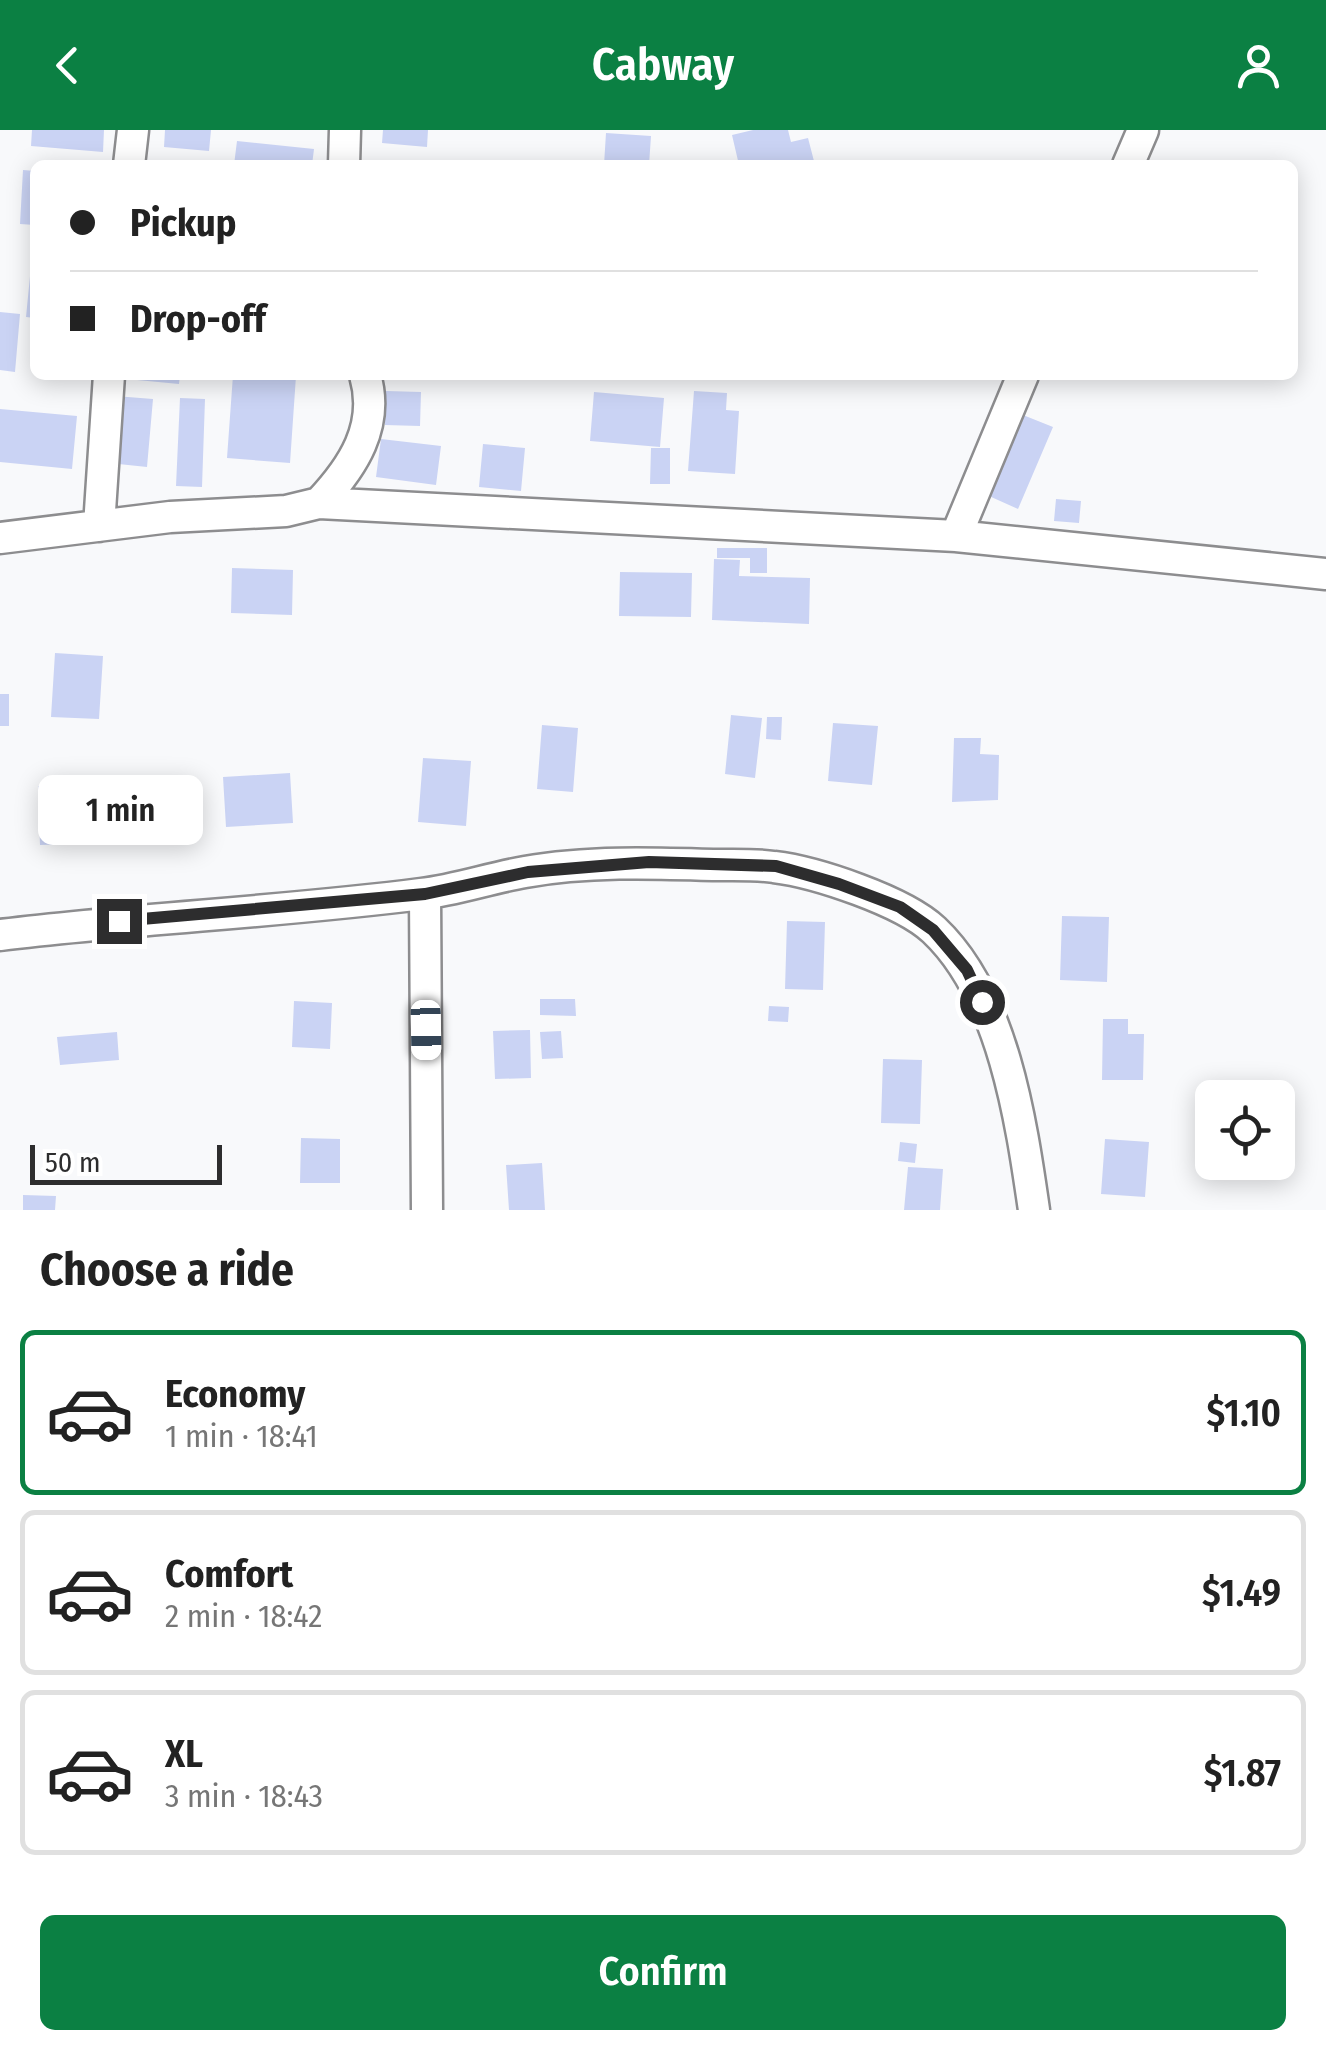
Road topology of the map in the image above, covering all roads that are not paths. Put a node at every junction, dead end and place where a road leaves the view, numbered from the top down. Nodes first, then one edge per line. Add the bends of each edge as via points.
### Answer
1 (133, 130) edge
2 (345, 130) edge
3 (1143, 130) edge
4 (130, 160) edge
5 (344, 160) edge
6 (1130, 160) edge
7 (109, 380) edge
8 (367, 380) edge
9 (1021, 380) edge
10 (319, 503) junction
11 (99, 526) junction
12 (956, 536) junction
13 (0, 538) edge
14 (1326, 574) edge
15 (425, 894) junction
16 (0, 935) edge
17 (427, 1210) edge
18 (1034, 1210) edge

1 - 4 street
2 - 5 street
3 - 6 street
7 - 11 street
8 - 10 street via 371,394 358,455
9 - 12 street
10 - 11 street
10 - 12 street
11 - 13 street
12 - 14 street
15 - 16 street
15 - 17 street
15 - 18 street via 528,872 649,862 776,866 900,907 933,930 967,970 997,1034

